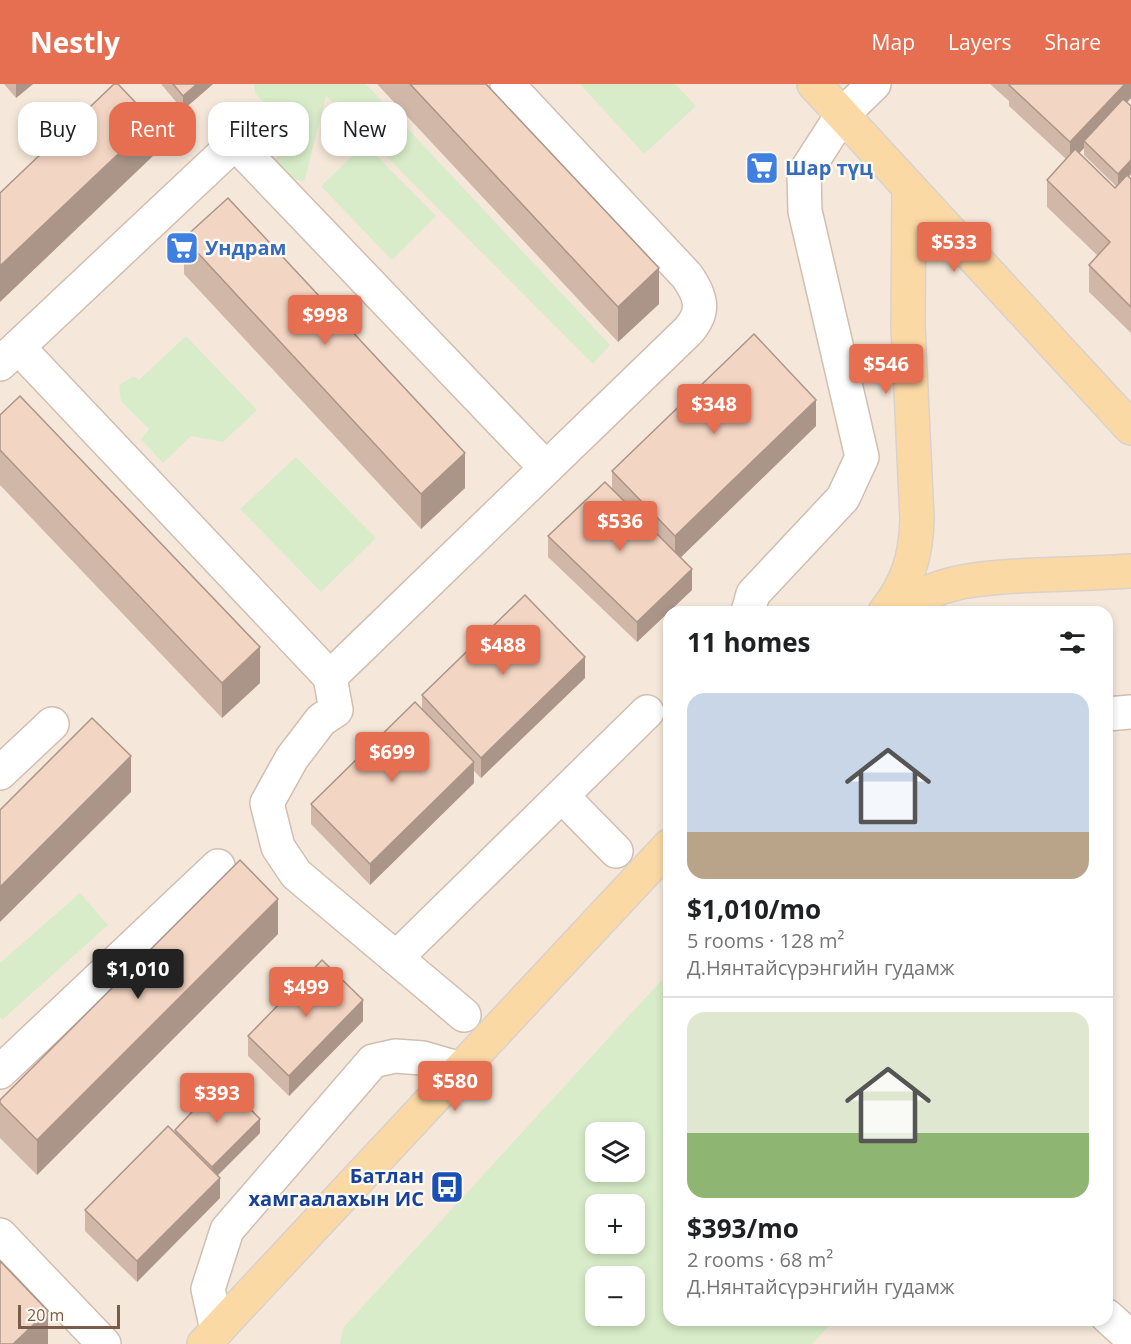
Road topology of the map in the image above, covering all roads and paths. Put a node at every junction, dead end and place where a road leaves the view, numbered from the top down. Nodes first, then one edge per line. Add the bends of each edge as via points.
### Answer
1 (507, 84) edge
2 (814, 84) edge
3 (874, 84) edge
4 (842, 115) junction
5 (909, 188) junction
6 (9, 356) edge
7 (1131, 428) edge
8 (546, 468) junction
9 (1131, 571) edge
10 (750, 606) edge
11 (890, 606) edge
12 (903, 606) edge
13 (330, 677) junction
14 (647, 712) dead end
15 (1131, 712) edge
16 (1113, 714) edge
17 (52, 724) dead end
18 (0, 773) edge
19 (562, 796) junction
20 (616, 851) dead end
21 (663, 852) edge
22 (218, 866) dead end
23 (396, 958) junction
24 (464, 1015) dead end
25 (461, 1069) junction
26 (0, 1072) edge
27 (0, 1235) edge
28 (1113, 1322) edge
29 (211, 1337) edge
30 (1131, 1338) edge
31 (104, 1344) edge

1 - 8 street via 687,276 700,304 697,319 688,331
2 - 4 main road
3 - 4 street
4 - 5 main road
4 - 10 street via 804,174 805,211 862,457 843,498 753,594
5 - 7 main road
5 - 11 main road via 908,326 917,538 905,582
6 - 8 street via 235,143
6 - 13 street
8 - 13 street
9 - 12 main road via 960,581 925,593
13 - 23 street via 336,710 321,720 292,758 267,803 278,847 296,874
14 - 19 street
15 - 16 street
17 - 18 street
19 - 20 street
19 - 23 street
21 - 25 main road
22 - 26 street
23 - 24 street
25 - 29 main road
25 - 29 street via 423,1058 395,1056 373,1061 226,1230 208,1289
27 - 31 street
28 - 30 street

